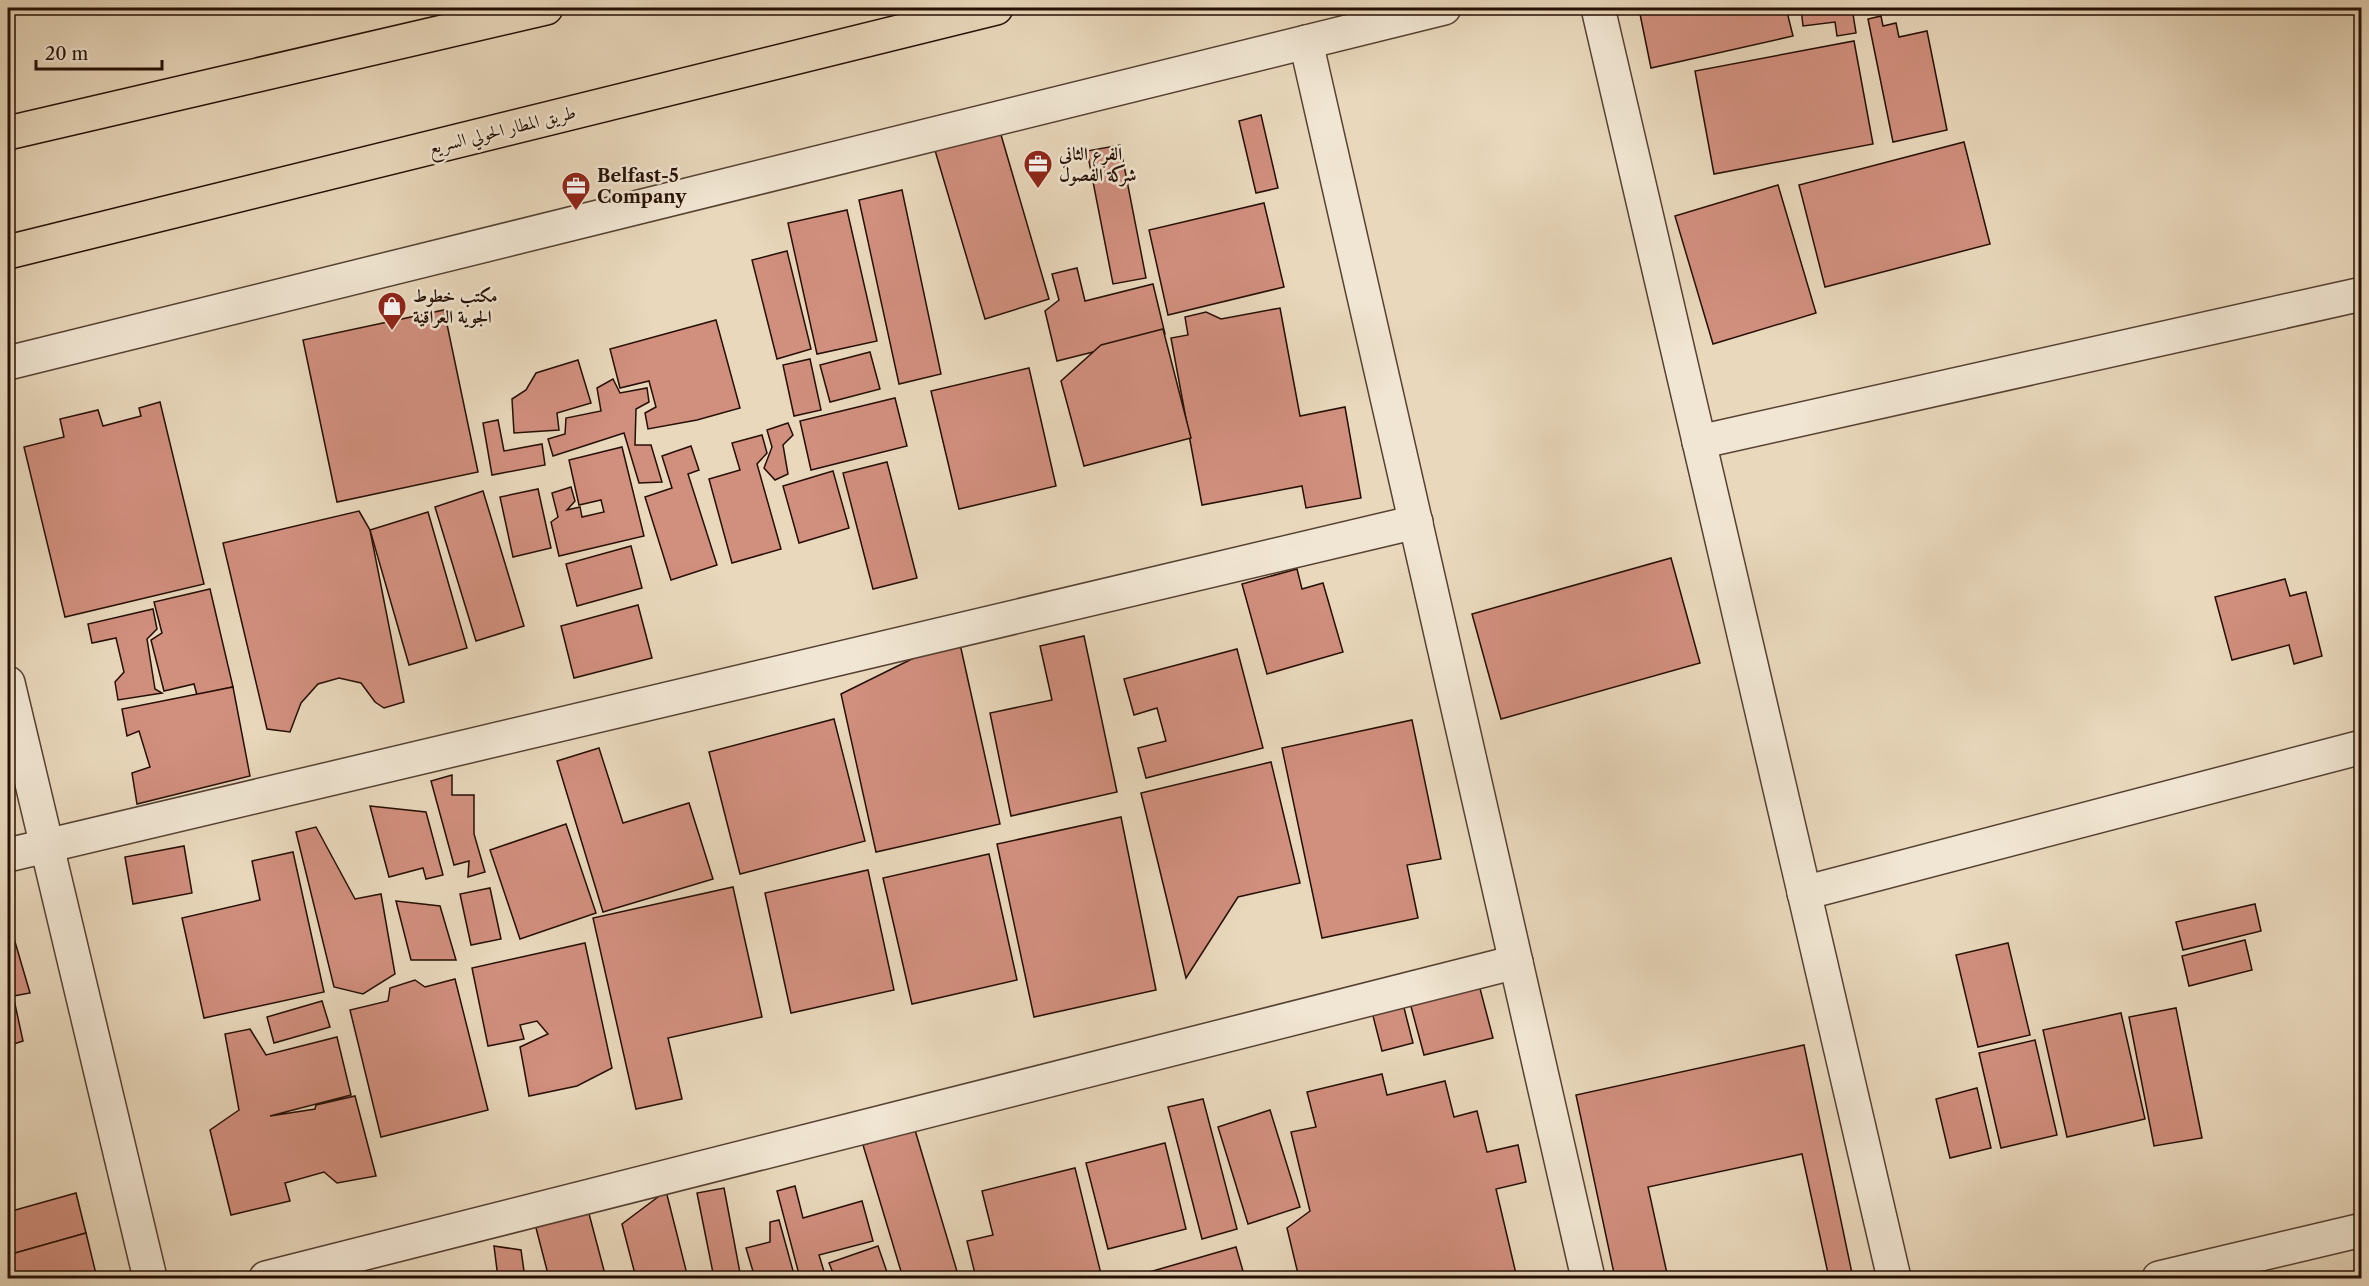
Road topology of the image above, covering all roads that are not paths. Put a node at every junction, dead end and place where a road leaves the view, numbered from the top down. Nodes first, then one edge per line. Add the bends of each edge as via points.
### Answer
1 (546, 8) edge
2 (996, 8) edge
3 (1444, 8) edge
4 (1598, 8) edge
5 (1306, 42) junction
6 (8, 133) edge
7 (8, 252) edge
8 (2361, 294) edge
9 (8, 363) edge
10 (1699, 441) junction
11 (1416, 522) junction
12 (8, 683) edge
13 (2361, 747) edge
14 (47, 846) junction
15 (8, 855) edge
16 (1804, 893) junction
17 (1516, 962) junction
18 (2361, 1230) edge
19 (150, 1278) edge
20 (266, 1278) edge
21 (1588, 1278) edge
22 (1894, 1278) edge
23 (2159, 1278) edge

1 - 6 highway
2 - 7 highway, طريق المطار الحولي السريع
3 - 5 street
4 - 10 street
5 - 9 street
5 - 11 street
8 - 10 street
10 - 16 street
11 - 14 street
11 - 17 street
12 - 14 street
13 - 16 street
14 - 15 street
14 - 19 street
16 - 22 street
17 - 20 street
17 - 21 street
18 - 23 street

